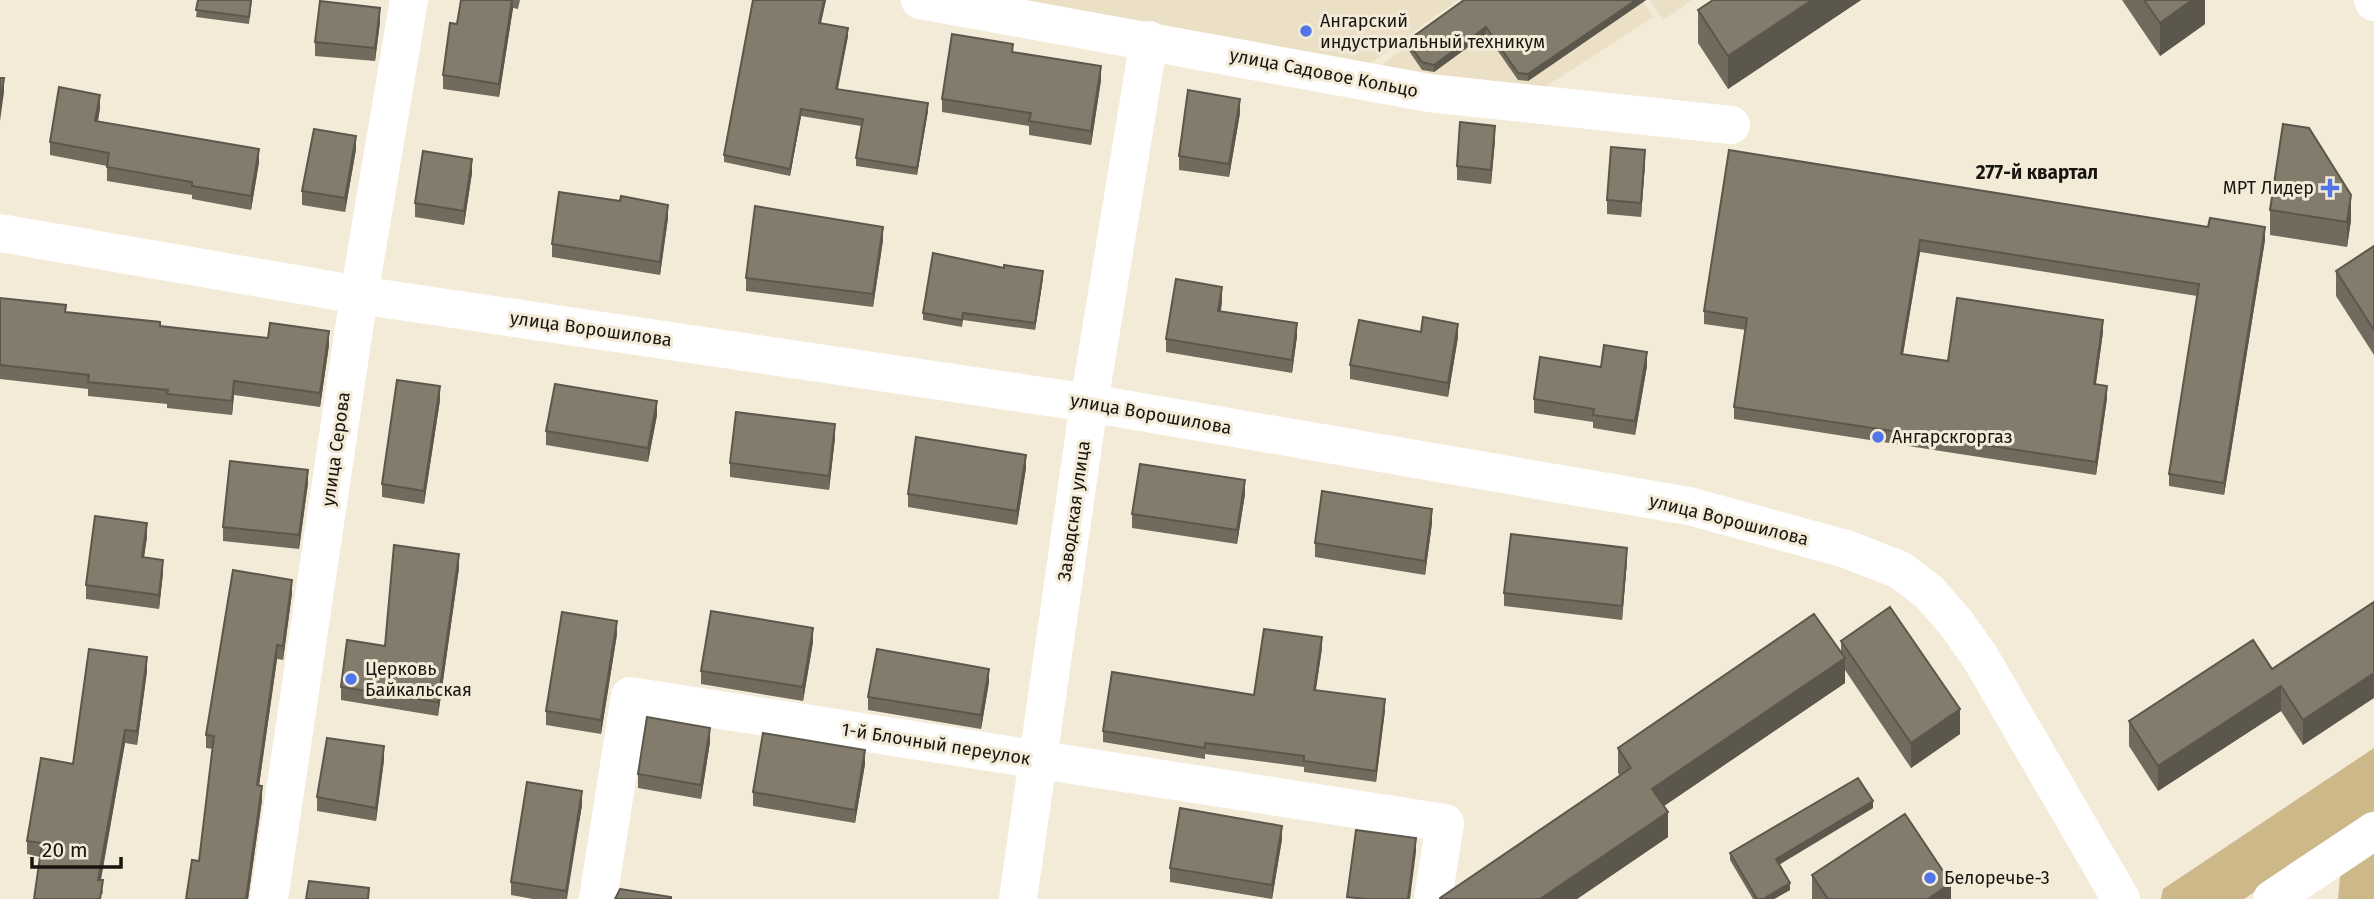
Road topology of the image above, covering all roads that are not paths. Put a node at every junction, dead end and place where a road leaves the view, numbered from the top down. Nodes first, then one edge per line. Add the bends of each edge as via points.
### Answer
1 (409, 0) edge
2 (920, 0) edge
3 (1149, 40) junction
4 (1731, 125) dead end
5 (0, 233) edge
6 (359, 295) junction
7 (1089, 404) junction
8 (1040, 760) junction
9 (2374, 831) edge
10 (2313, 887) edge
11 (269, 899) edge
12 (597, 899) edge
13 (1018, 899) edge
14 (1433, 899) edge
15 (2121, 899) edge
16 (2272, 899) edge

1 - 6 street, улица Серова
2 - 3 street, улица Садовое Кольцо
3 - 4 street, улица Садовое Кольцо via 1429,93
3 - 7 street, Заводская улица
5 - 6 street, улица Ворошилова
6 - 7 street, улица Ворошилова
6 - 11 street, улица Серова
7 - 8 street, Заводская улица
7 - 15 street, улица Ворошилова via 1689,506 1846,549 1900,570 1929,592 1980,657
8 - 12 street, 1-й Блочный переулок via 629,696
8 - 13 street, Заводская улица
8 - 14 street, 1-й Блочный переулок via 1445,823
9 - 10 street
10 - 16 street

